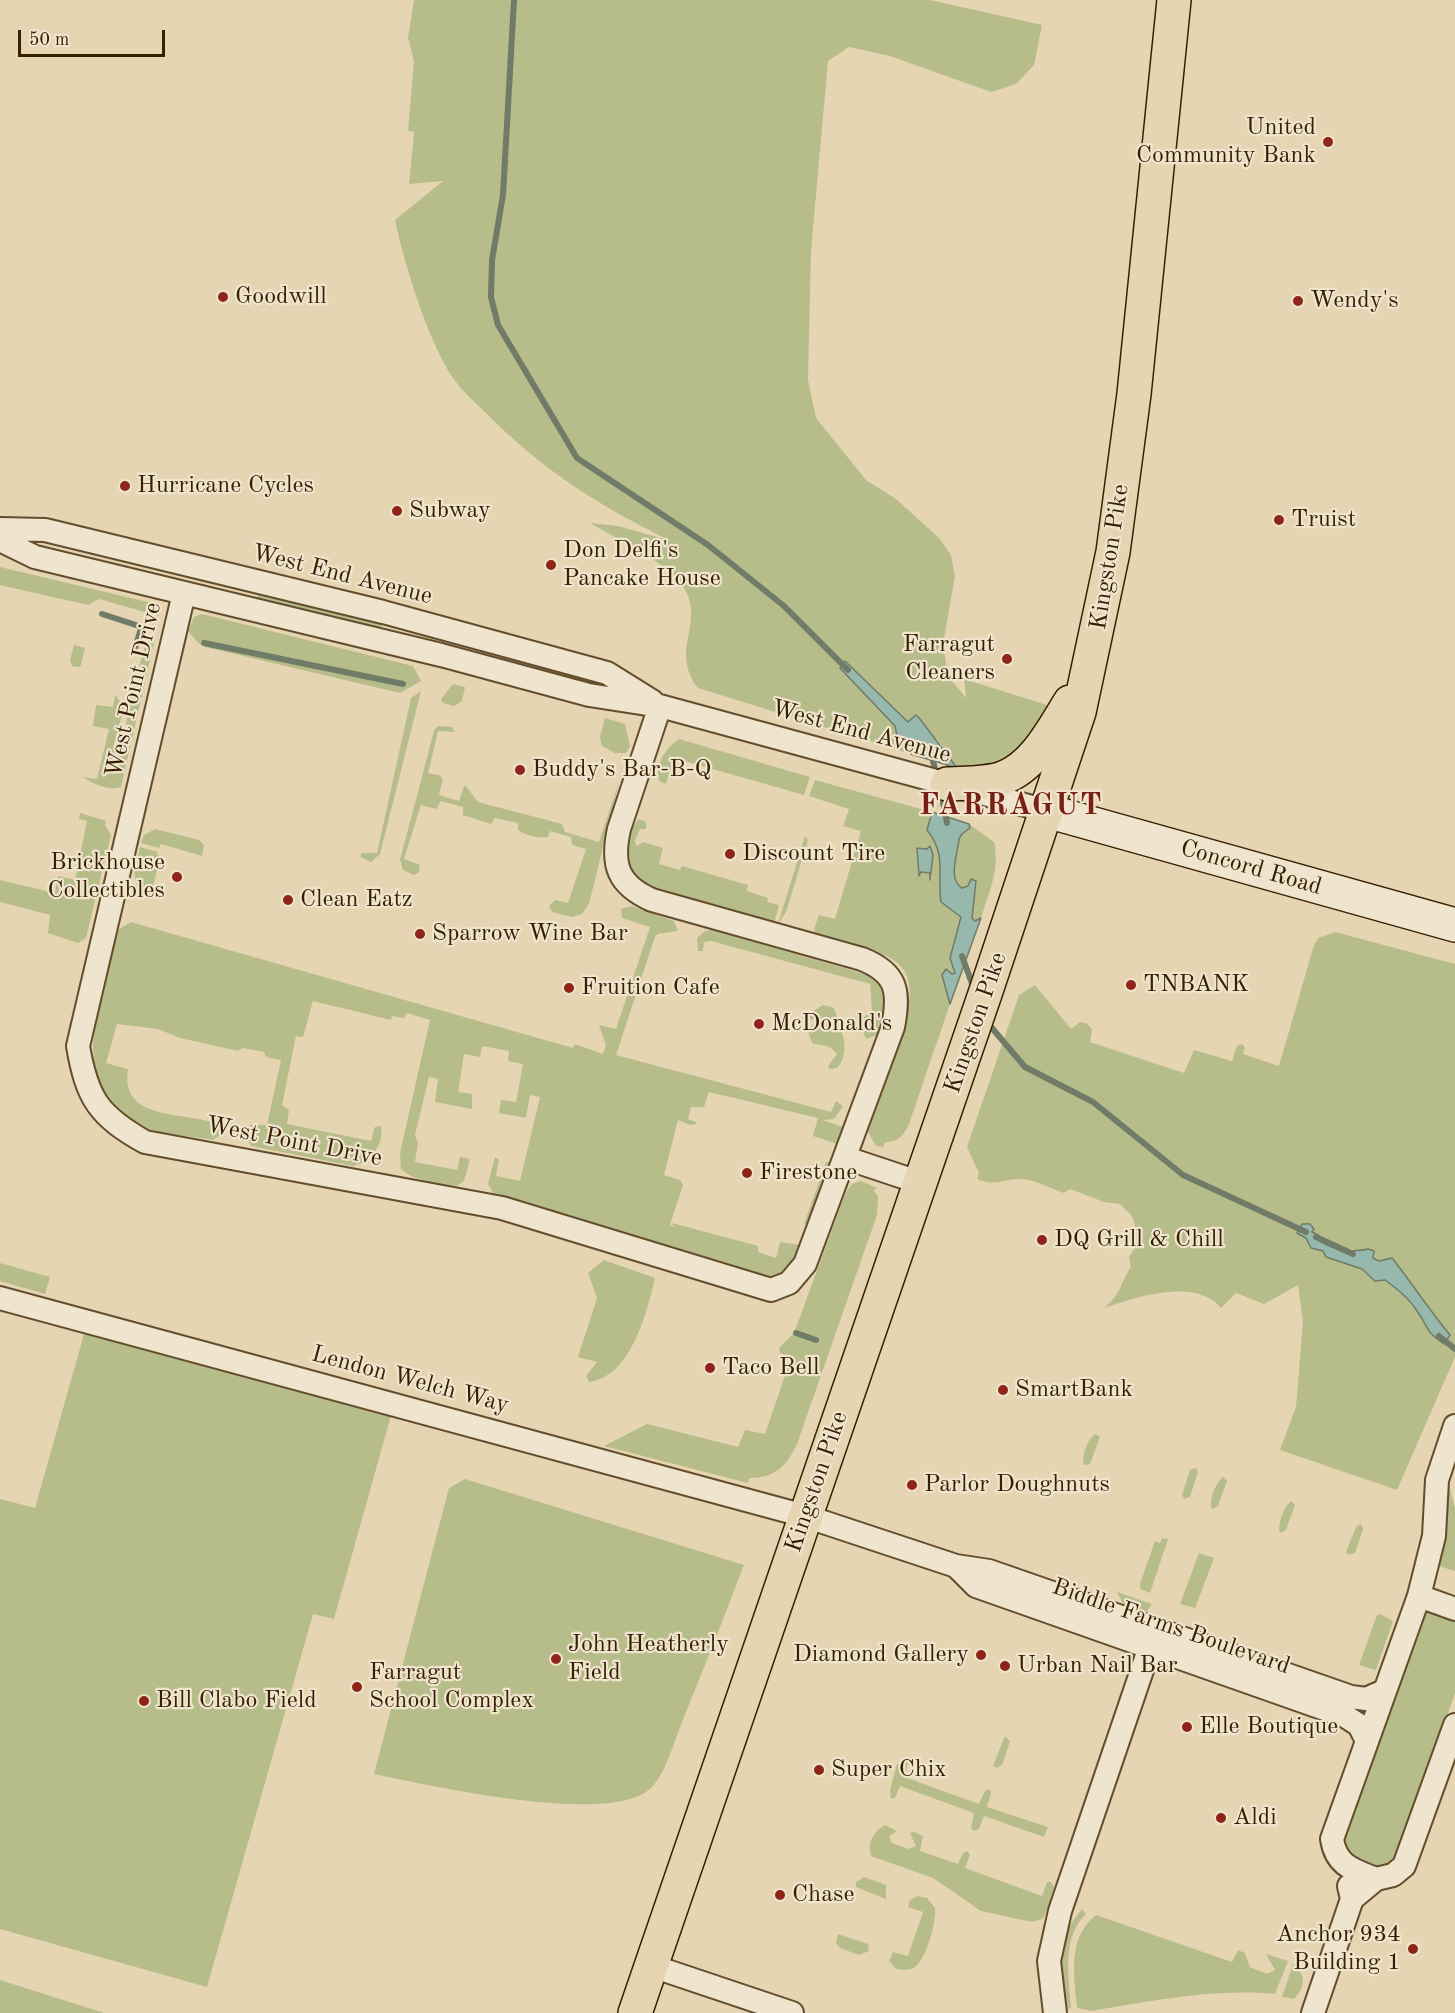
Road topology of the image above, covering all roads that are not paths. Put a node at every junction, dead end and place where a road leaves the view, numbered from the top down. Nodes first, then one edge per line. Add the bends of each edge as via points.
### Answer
1 (1174, 0) edge
2 (0, 529) edge
3 (0, 540) edge
4 (184, 593) junction
5 (1090, 670) junction
6 (660, 706) junction
7 (953, 784) junction
8 (1047, 811) junction
9 (1455, 925) edge
10 (846, 1158) junction
11 (921, 1183) junction
12 (0, 1298) edge
13 (1455, 1426) edge
14 (1447, 1449) junction
15 (1455, 1477) edge
16 (805, 1516) junction
17 (1419, 1596) junction
18 (1455, 1609) edge
19 (1152, 1638) junction
20 (1384, 1691) junction
21 (1455, 1725) edge
22 (1366, 1739) junction
23 (1346, 1867) junction
24 (1376, 1878) junction
25 (1352, 1899) junction
26 (652, 1966) junction
27 (635, 2013) edge
28 (792, 2013) edge
29 (1055, 2013) edge
30 (1313, 2013) edge

1 - 5 main road, Kingston Pike via 1134,393 1113,558
2 - 6 street, West End Avenue via 45,530 383,612 607,674
3 - 4 street, West End Avenue via 35,557
4 - 6 street, West End Avenue via 589,695
4 - 10 street, West Point Drive via 78,1046 90,1094 110,1120 145,1142 502,1208 771,1290 789,1283 805,1264
5 - 7 main road via 1046,739 1021,767 1003,778
5 - 8 main road, Kingston Pike
6 - 7 street, West End Avenue
6 - 10 street, West Point Drive via 616,839 623,881 652,900 862,959 880,966 892,982 896,1010 893,1026
7 - 8 street, West End Avenue
8 - 9 street, Concord Road
8 - 11 main road, Kingston Pike
10 - 11 street
11 - 16 main road, Kingston Pike
12 - 16 street, Lendon Welch Way
13 - 14 street
14 - 15 street
14 - 17 street via 1437,1480 1434,1536
16 - 19 street, Biddle Farms Boulevard via 956,1566 989,1571
16 - 26 main road, Kingston Pike
17 - 18 street
17 - 20 street
19 - 20 street, Biddle Farms Boulevard via 1351,1697 1366,1699
19 - 22 street, Biddle Farms Boulevard via 1345,1716 1359,1725
19 - 29 street via 1060,1911 1049,1960
20 - 22 street
21 - 24 street via 1404,1866 1392,1875
22 - 23 street via 1332,1839 1337,1858
23 - 24 street
23 - 25 street
24 - 25 street
25 - 30 street
26 - 27 main road, Kingston Pike
26 - 28 street

